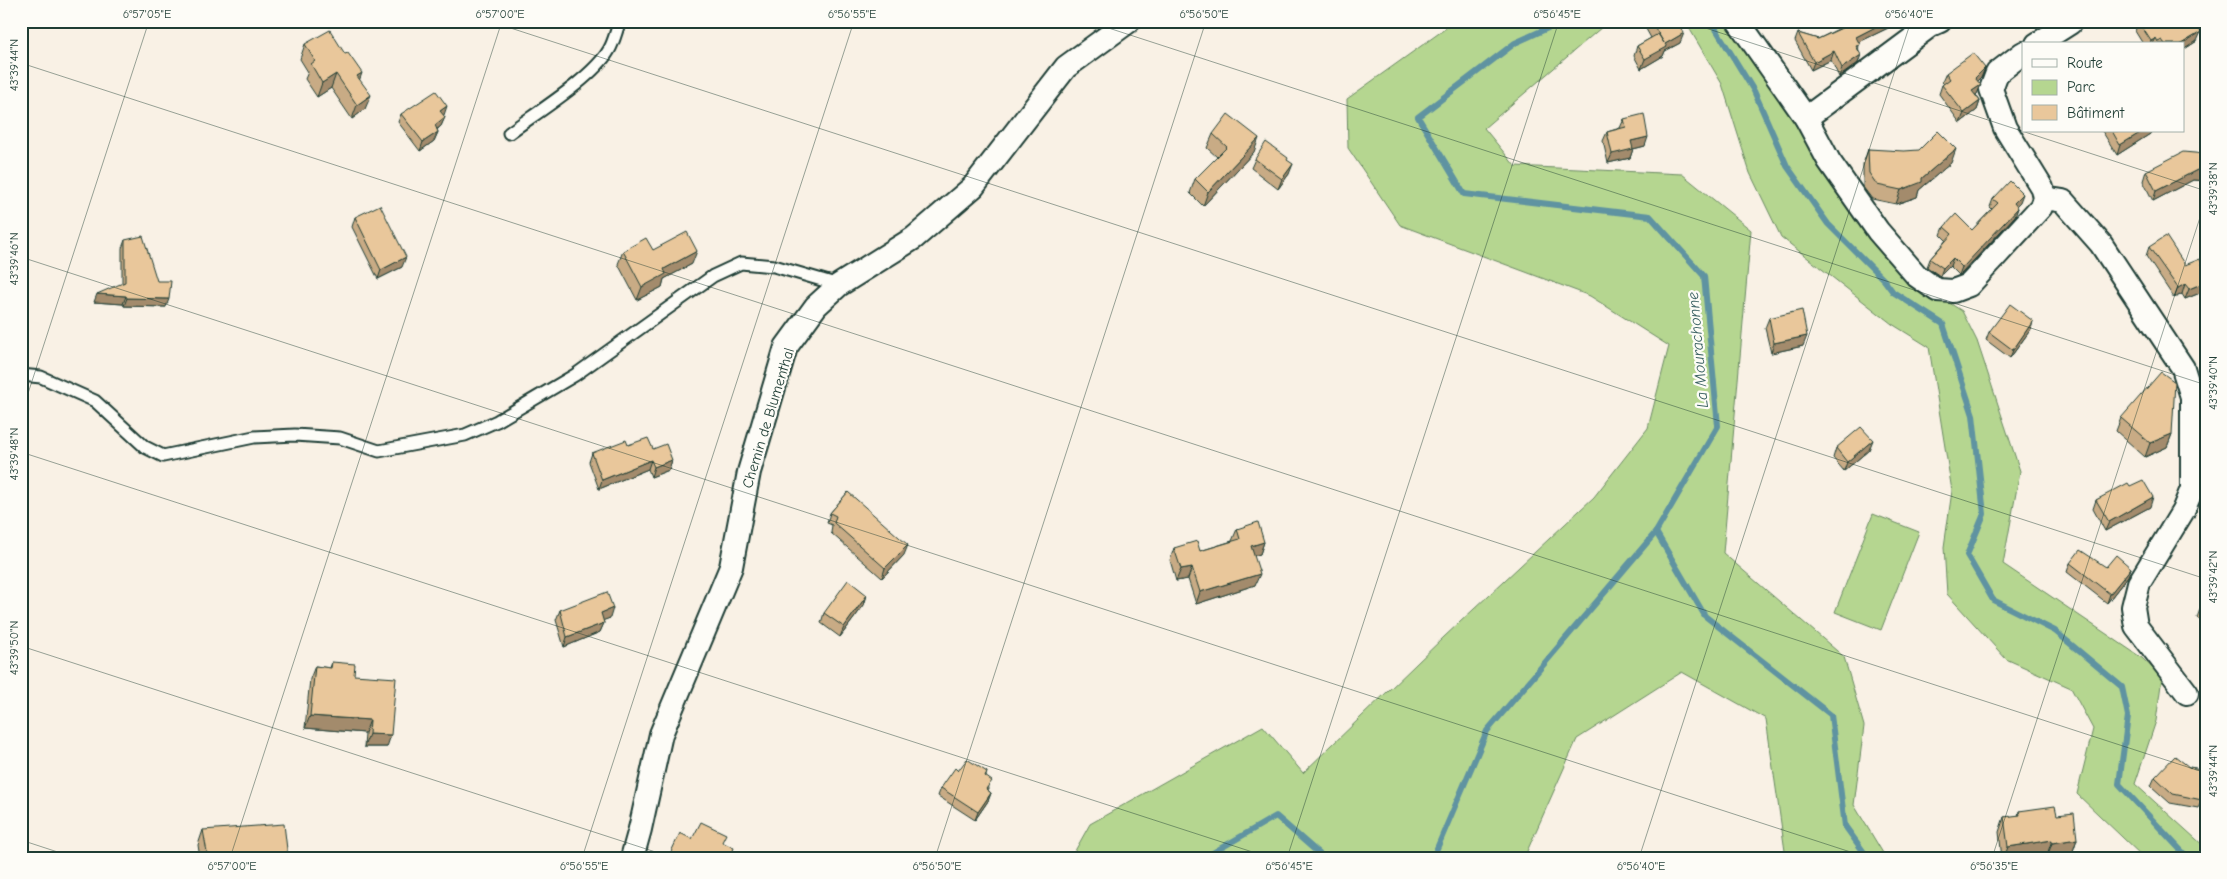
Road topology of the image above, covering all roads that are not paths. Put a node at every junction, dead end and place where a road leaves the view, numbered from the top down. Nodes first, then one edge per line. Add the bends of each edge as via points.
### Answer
1 (620, 21) edge
2 (1129, 21) edge
3 (1738, 21) edge
4 (1940, 21) edge
5 (2070, 23) dead end
6 (2040, 42) edge
7 (2022, 54) edge
8 (1806, 118) junction
9 (508, 133) dead end
10 (2044, 198) junction
11 (839, 285) junction
12 (21, 375) edge
13 (2187, 693) dead end
14 (632, 858) edge

1 - 9 lane via 609,50 599,64 561,96
2 - 11 street, Chemin de Blumenthal via 1066,66 973,187 914,238
3 - 8 street
4 - 8 street
5 - 6 street
7 - 10 street via 1998,73 1991,89 2005,128 2038,180
8 - 10 street via 1829,160 1878,231 1917,276 1937,290 1954,291 1969,285 2041,207
10 - 13 street via 2062,200 2100,244 2183,368 2192,397 2192,489 2183,511 2139,583 2133,607 2136,626
11 - 12 lane via 774,266 741,263 713,276 575,375 497,421 465,435 379,451 340,438 295,435 254,437 163,456 145,447 95,401 41,377
11 - 14 street, Chemin de Blumenthal via 816,306 786,347 749,472 731,567 661,734

